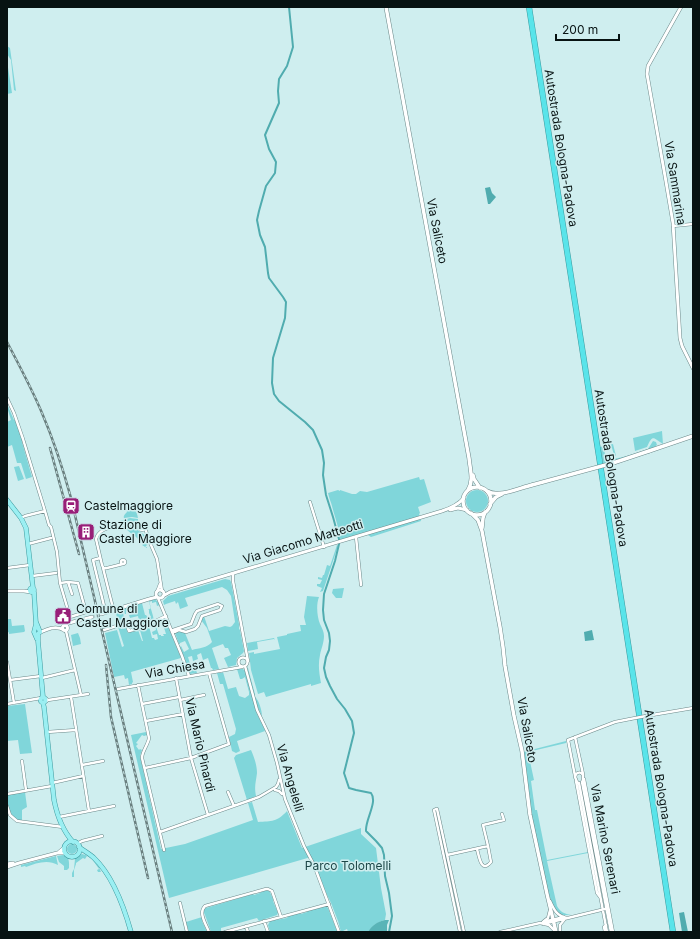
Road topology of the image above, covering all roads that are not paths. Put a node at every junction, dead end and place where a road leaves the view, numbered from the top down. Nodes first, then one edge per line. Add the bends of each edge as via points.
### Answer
1 (386, 7) edge
2 (526, 7) edge
3 (529, 7) edge
4 (681, 7) edge
5 (693, 224) edge
6 (673, 226) junction
7 (693, 368) edge
8 (7, 398) edge
9 (693, 436) edge
10 (469, 458) junction
11 (480, 488) junction
12 (468, 490) junction
13 (486, 490) junction
14 (506, 492) junction
15 (464, 498) junction
16 (7, 500) edge
17 (310, 502) dead end
18 (490, 505) junction
19 (467, 510) junction
20 (45, 511) junction
21 (442, 511) junction
22 (485, 512) junction
23 (471, 513) junction
24 (21, 518) junction
25 (132, 524) junction
26 (141, 524) junction
27 (145, 527) junction
28 (141, 529) junction
29 (482, 531) junction
30 (356, 537) junction
31 (51, 538) dead end
32 (148, 538) junction
33 (28, 544) junction
34 (324, 547) junction
35 (100, 558) junction
36 (30, 565) junction
37 (113, 567) junction
38 (7, 568) edge
39 (103, 568) junction
40 (56, 573) dead end
41 (231, 574) junction
42 (32, 576) junction
43 (68, 582) junction
44 (60, 584) junction
45 (160, 584) junction
46 (361, 585) dead end
47 (7, 591) edge
48 (32, 592) junction
49 (162, 592) junction
50 (170, 592) junction
51 (72, 594) dead end
52 (159, 596) junction
53 (113, 608) dead end
54 (105, 610) dead end
55 (199, 610) junction
56 (101, 614) tunnel mouth
57 (166, 616) junction
58 (202, 616) junction
59 (70, 617) junction
60 (92, 617) tunnel mouth
61 (193, 622) junction
62 (198, 624) junction
63 (65, 628) junction
64 (104, 630) dead end
65 (172, 631) junction
66 (38, 632) junction
67 (246, 652) junction
68 (243, 658) junction
69 (248, 661) junction
70 (7, 662) edge
71 (239, 664) junction
72 (244, 667) junction
73 (235, 668) junction
74 (75, 670) junction
75 (209, 672) junction
76 (189, 676) junction
77 (41, 677) junction
78 (176, 678) junction
79 (10, 680) junction
80 (138, 685) junction
81 (118, 689) dead end
82 (88, 694) dead end
83 (81, 695) junction
84 (204, 695) dead end
85 (71, 697) junction
86 (180, 698) junction
87 (44, 701) junction
88 (14, 703) junction
89 (7, 704) edge
90 (142, 704) junction
91 (693, 708) edge
92 (183, 714) junction
93 (146, 721) junction
94 (76, 730) junction
95 (46, 732) junction
96 (576, 737) junction
97 (191, 758) junction
98 (22, 761) dead end
99 (103, 761) dead end
100 (82, 765) junction
101 (277, 765) junction
102 (145, 768) junction
103 (583, 775) junction
104 (83, 776) junction
105 (575, 776) junction
106 (580, 782) junction
107 (52, 784) junction
108 (282, 788) junction
109 (275, 789) junction
110 (26, 790) junction
111 (228, 792) dead end
112 (7, 794) edge
113 (286, 803) junction
114 (7, 806) edge
115 (114, 806) dead end
116 (234, 806) junction
117 (89, 811) junction
118 (502, 814) dead end
119 (208, 815) junction
120 (59, 817) junction
121 (63, 827) junction
122 (160, 832) junction
123 (67, 834) junction
124 (102, 836) dead end
125 (67, 843) junction
126 (77, 844) junction
127 (488, 846) junction
128 (64, 848) junction
129 (477, 849) junction
130 (164, 850) dead end
131 (57, 853) junction
132 (65, 853) junction
133 (88, 853) junction
134 (77, 854) junction
135 (446, 856) junction
136 (19, 863) junction
137 (7, 864) edge
138 (7, 867) edge
139 (547, 894) junction
140 (601, 897) junction
141 (180, 903) dead end
142 (328, 904) junction
143 (550, 908) junction
144 (606, 908) junction
145 (281, 917) junction
146 (565, 918) junction
147 (553, 920) junction
148 (264, 921) junction
149 (542, 923) junction
150 (609, 923) junction
151 (246, 926) junction
152 (131, 932) edge
153 (187, 932) edge
154 (209, 932) edge
155 (225, 932) edge
156 (248, 932) edge
157 (268, 932) edge
158 (339, 932) edge
159 (460, 932) edge
160 (464, 932) edge
161 (500, 932) edge
162 (556, 932) edge
163 (560, 932) edge
164 (606, 932) edge
165 (612, 932) edge
166 (669, 932) edge
167 (673, 932) edge

1 - 10 main road, Via Saliceto
2 - 166 highway, Autostrada Bologna-Padova
3 - 167 highway, Autostrada Bologna-Padova
4 - 6 street, Via Sammarina via 648,66 647,74
5 - 6 street
6 - 7 street, Via Sammarina via 680,338
8 - 20 street via 24,439
9 - 14 main road, bridge via 613,463
10 - 11 main road, Via Saliceto via 474,479
10 - 12 main road, Via Saliceto via 471,481
11 - 12 main road
11 - 13 main road
12 - 15 main road, Via Saliceto
13 - 14 main road via 496,494
13 - 18 main road via 490,497
14 - 18 main road via 496,497
15 - 19 main road
15 - 21 street, Via Giacomo Matteotti via 460,503
16 - 24 main road
17 - 34 street
18 - 22 main road, Via Saliceto
19 - 21 street, Via Giacomo Matteotti via 458,508
19 - 23 main road, Via Saliceto
20 - 24 street
20 - 44 street via 57,552
21 - 30 street, Via Giacomo Matteotti
22 - 23 main road
22 - 29 main road, Via Saliceto
23 - 29 main road, Via Saliceto via 478,520
24 - 33 main road via 26,528
25 - 26 street
25 - 28 street
25 - 35 street via 114,526 98,534 96,539
26 - 27 street
26 - 28 street
27 - 28 street
27 - 32 street
28 - 32 street
29 - 139 main road, Via Saliceto via 522,751 530,815
30 - 34 street, Via Giacomo Matteotti
30 - 46 street
31 - 33 street
32 - 45 street via 157,559
33 - 36 main road
34 - 41 street, Via Giacomo Matteotti
35 - 39 street
35 - 54 street via 93,560
36 - 38 street
36 - 42 main road
37 - 37 street via 124,564 125,560 121,560
37 - 39 street
39 - 53 street
40 - 42 street
41 - 50 street, Via Giacomo Matteotti
41 - 67 street
42 - 48 main road
43 - 44 street
43 - 51 street
43 - 59 street via 78,583 86,612
44 - 59 street
45 - 49 street
45 - 52 street
47 - 48 street
48 - 66 main road
49 - 50 street, Via Giacomo Matteotti
49 - 52 street
49 - 52 street, Via Giacomo Matteotti via 159,591
50 - 52 street, Via Giacomo Matteotti
52 - 56 street, Via Giacomo Matteotti
52 - 57 street
55 - 58 street
55 - 58 street via 218,604 222,606 220,610
55 - 61 street
57 - 64 street via 129,631 126,623
57 - 65 street
58 - 62 street
59 - 63 street via 64,621
60 - 63 street via 69,624
61 - 62 street
61 - 65 street
62 - 65 street
63 - 66 street via 56,627
63 - 74 street
65 - 76 street
66 - 77 main road
67 - 68 street
67 - 69 street
68 - 69 street
68 - 71 street via 239,660
69 - 72 street
70 - 79 street
71 - 72 street
71 - 73 street
72 - 73 street, Via Chiesa
72 - 101 street, Via Angelelli via 257,710 268,731
73 - 75 street, Via Chiesa
74 - 77 street
74 - 83 street
75 - 76 street, Via Chiesa
75 - 97 street via 229,744
76 - 78 street, Via Chiesa
77 - 79 street
77 - 87 main road
78 - 80 street, Via Chiesa
78 - 86 street, Via Mario Pinardi
79 - 88 street
80 - 81 street, Via Chiesa
80 - 90 street
82 - 83 street
83 - 85 street
84 - 86 street
85 - 87 street
85 - 94 street
86 - 90 street
86 - 92 street, Via Mario Pinardi
87 - 88 street
87 - 95 main road
88 - 89 street
90 - 93 street
91 - 96 street, bridge via 614,722
92 - 93 street
92 - 97 street, Via Mario Pinardi
93 - 102 street via 149,740 142,756
94 - 95 street
94 - 100 street
95 - 107 main road
96 - 103 street, Via Marino Serenari
96 - 105 street, Via Marino Serenari via 568,740
97 - 102 street
97 - 119 street, Via Mario Pinardi
98 - 110 street
99 - 100 street
100 - 104 street
101 - 108 street, Via Angelelli
101 - 109 street via 279,781
102 - 122 street
103 - 105 street, Via Marino Serenari via 578,773
103 - 106 street, Via Marino Serenari
103 - 144 street, Via Marino Serenari
104 - 107 street
104 - 117 street
105 - 106 street, Via Marino Serenari via 577,782
105 - 140 street, Via Marino Serenari via 596,885
106 - 140 street, Via Marino Serenari
106 - 144 street, Via Marino Serenari
107 - 110 street
107 - 120 main road
108 - 109 street
108 - 113 street, Via Angelelli
109 - 113 street via 282,793
109 - 116 street
110 - 112 street
111 - 116 street
113 - 142 street, Via Angelelli
114 - 121 street via 10,815 17,821
115 - 117 street
116 - 119 street
117 - 120 street
118 - 127 street via 504,820 483,825
119 - 122 street
120 - 121 main road
121 - 123 main road
122 - 130 street
123 - 125 main road
123 - 126 main road
124 - 126 street
125 - 126 main road
125 - 128 main road
126 - 133 main road
126 - 134 main road via 80,850
127 - 129 street
127 - 129 street via 491,862 486,866 481,864
128 - 131 street
128 - 132 main road
129 - 135 street
131 - 132 street
131 - 136 street
132 - 134 main road via 71,857
133 - 134 main road
133 - 152 main road via 97,861 114,887
135 - 135 street via 437,809 436,808 434,810
135 - 159 street
135 - 160 street
136 - 137 street
136 - 138 street
139 - 143 main road, Via Saliceto
139 - 146 street via 556,913
140 - 144 street, Via Marino Serenari
141 - 153 street
142 - 145 street
142 - 158 street, Via Angelelli
143 - 147 main road, Via Saliceto
143 - 149 street via 548,918
144 - 146 street, Via Marino Serenari
144 - 150 street, Via Marino Serenari
144 - 150 street, Via Marino Serenari
145 - 148 street
145 - 154 street via 272,891 266,889 205,906 202,912
146 - 147 street, Via Marino Serenari
146 - 163 street via 560,925
147 - 149 street, Via Marino Serenari
147 - 162 main road, Via Saliceto
148 - 151 street
148 - 157 street
149 - 161 street, Via Marino Serenari
149 - 162 street via 552,927
150 - 164 street, Via Marino Serenari via 604,927
150 - 165 street, Via Marino Serenari
151 - 155 street
151 - 156 street

